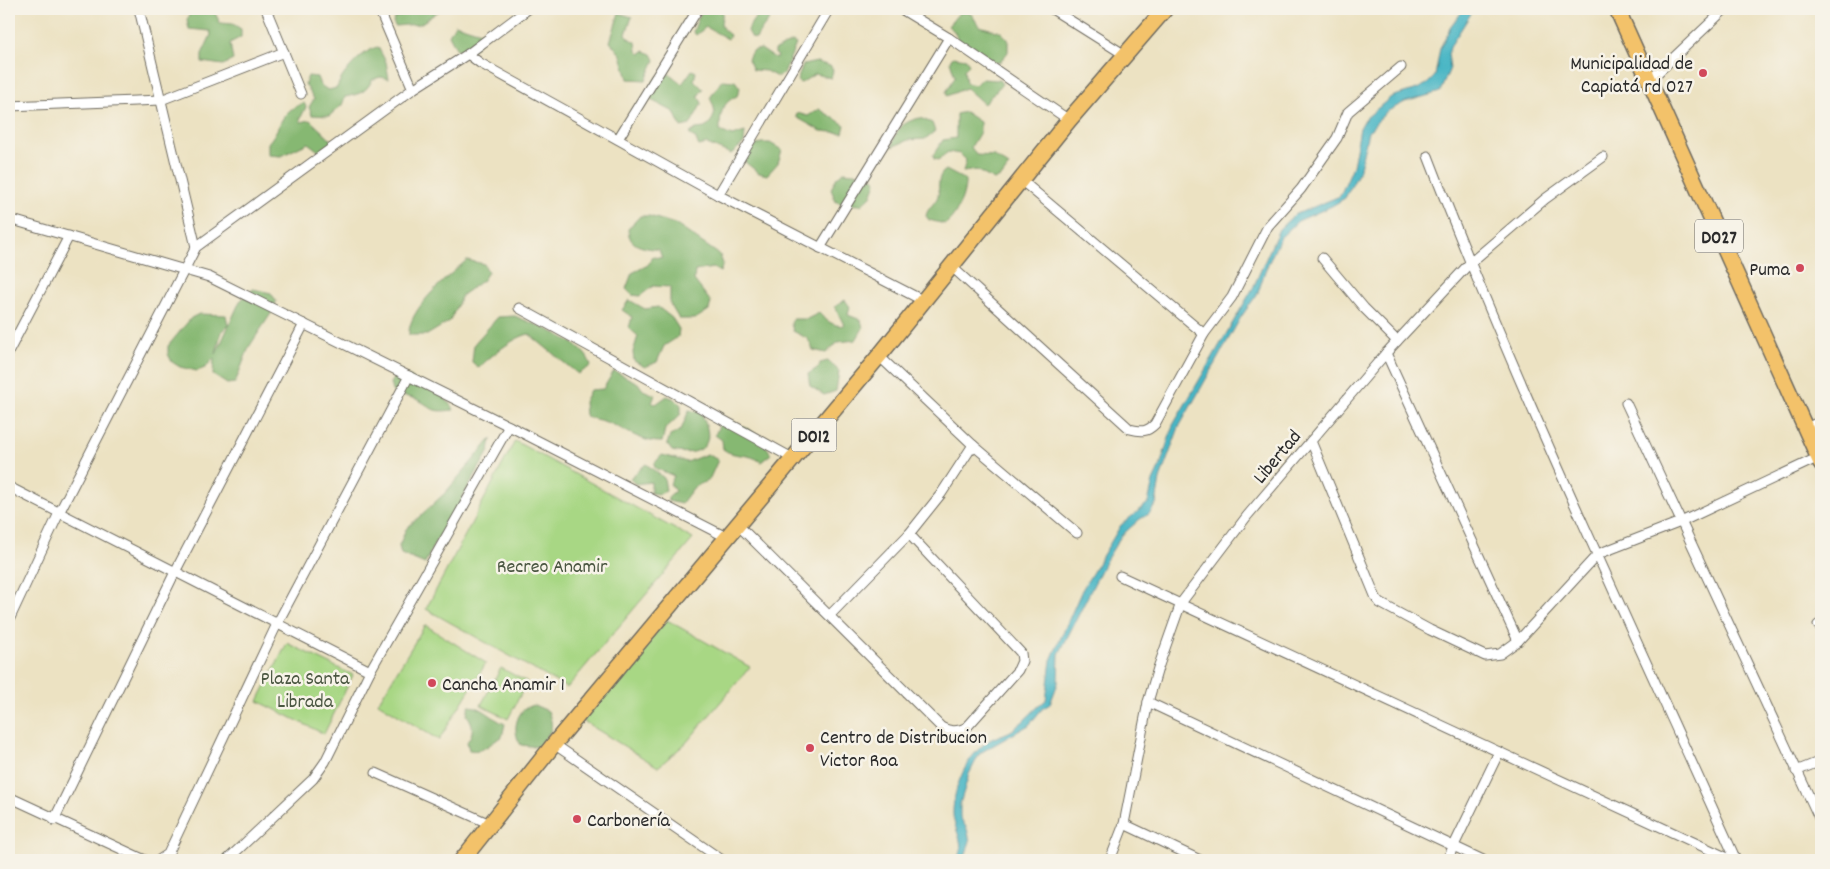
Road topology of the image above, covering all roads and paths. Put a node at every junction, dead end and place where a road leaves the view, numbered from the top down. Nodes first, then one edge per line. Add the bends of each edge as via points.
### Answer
1 (139, 9) edge
2 (266, 9) edge
3 (379, 9) edge
4 (528, 9) edge
5 (698, 9) edge
6 (829, 9) edge
7 (902, 9) edge
8 (1052, 9) edge
9 (1165, 9) edge
10 (1617, 9) edge
11 (1725, 9) edge
12 (949, 38) junction
13 (284, 52) junction
14 (468, 54) junction
15 (1125, 55) junction
16 (1401, 67) dead end
17 (1650, 80) junction
18 (413, 89) junction
19 (301, 94) dead end
20 (161, 100) junction
21 (9, 106) edge
22 (1069, 120) junction
23 (618, 139) junction
24 (1428, 156) dead end
25 (1603, 158) dead end
26 (1021, 180) junction
27 (718, 195) junction
28 (9, 219) edge
29 (69, 236) junction
30 (196, 247) junction
31 (820, 248) junction
32 (1322, 258) dead end
33 (1469, 264) junction
34 (952, 266) junction
35 (184, 270) junction
36 (924, 301) junction
37 (519, 308) dead end
38 (304, 324) junction
39 (1204, 334) junction
40 (1397, 341) junction
41 (9, 351) edge
42 (1386, 354) junction
43 (879, 356) junction
44 (409, 376) junction
45 (1626, 403) dead end
46 (1821, 421) edge
47 (509, 426) junction
48 (1806, 428) junction
49 (1311, 441) junction
50 (973, 445) junction
51 (794, 458) junction
52 (1820, 460) edge
53 (9, 487) edge
54 (59, 513) junction
55 (1683, 521) junction
56 (739, 526) junction
57 (1077, 533) dead end
58 (909, 534) junction
59 (728, 538) junction
60 (1598, 554) junction
61 (175, 572) junction
62 (1120, 576) dead end
63 (1181, 603) junction
64 (830, 615) junction
65 (9, 620) edge
66 (277, 624) junction
67 (1518, 641) junction
68 (370, 671) junction
69 (1148, 702) junction
70 (554, 744) junction
71 (1499, 752) junction
72 (1821, 761) edge
73 (1796, 771) junction
74 (376, 773) dead end
75 (9, 798) edge
76 (54, 820) junction
77 (1821, 822) edge
78 (490, 824) junction
79 (1124, 824) junction
80 (1454, 846) junction
81 (145, 860) edge
82 (159, 860) edge
83 (227, 860) edge
84 (462, 860) edge
85 (722, 860) edge
86 (1110, 860) edge
87 (1200, 860) edge
88 (1447, 860) edge
89 (1483, 860) edge
90 (1727, 860) edge
91 (1736, 860) edge

1 - 20 street
2 - 13 street
3 - 18 street
4 - 14 street
5 - 23 street
6 - 27 street
7 - 12 street
8 - 15 street
9 - 15 main road, D012
10 - 17 main road, D027
11 - 17 street
12 - 22 street
12 - 31 street
13 - 19 street
13 - 20 street
14 - 18 street
14 - 23 street
15 - 22 main road, D012
16 - 39 street via 1348,112 1337,138 1301,188 1268,226 1232,297
17 - 48 main road, D027
18 - 30 street
20 - 21 street
20 - 30 street
22 - 26 main road, D012
23 - 27 street
24 - 33 street
25 - 33 street, Libertad via 1545,199
26 - 34 main road, D012
26 - 39 street
27 - 31 street
28 - 29 street
29 - 35 street
29 - 41 street
30 - 35 street
31 - 36 street
32 - 40 street
33 - 40 street, Libertad
33 - 60 street
34 - 36 main road, D012
34 - 39 street via 1130,429 1141,432 1155,424
35 - 38 street via 209,277
35 - 54 street
36 - 43 main road, D012
37 - 51 street
38 - 44 street
38 - 61 street
40 - 42 street, Libertad
42 - 49 street, Libertad
42 - 67 street
43 - 50 street
43 - 51 main road, D012
44 - 47 street
44 - 66 street
45 - 55 street
46 - 48 street
47 - 59 street
47 - 68 street
48 - 52 main road, D027
49 - 63 street, Libertad via 1247,516
49 - 67 street via 1380,603 1486,656 1500,654
50 - 57 street
50 - 58 street via 941,494
51 - 56 main road, D012
52 - 55 street
53 - 54 street
54 - 61 street
54 - 65 street
55 - 60 street
55 - 73 street
56 - 59 main road, D012
56 - 64 street
58 - 64 street
58 - 64 street via 1021,653 1018,670 967,727 950,731 941,727
59 - 70 main road, D012
60 - 67 street
60 - 91 street
61 - 66 street
61 - 76 street
62 - 63 street
63 - 69 street, Libertad
63 - 71 street
66 - 68 street
66 - 82 street via 168,854
68 - 83 street via 325,762 313,779
69 - 79 street, Libertad
69 - 80 street
70 - 78 main road, D012
70 - 85 street
71 - 80 street
71 - 90 street
72 - 73 street
73 - 77 street
74 - 78 street
75 - 76 street
76 - 81 street
78 - 84 main road, D012
79 - 86 street, Libertad
79 - 87 street
80 - 88 street
80 - 89 street

